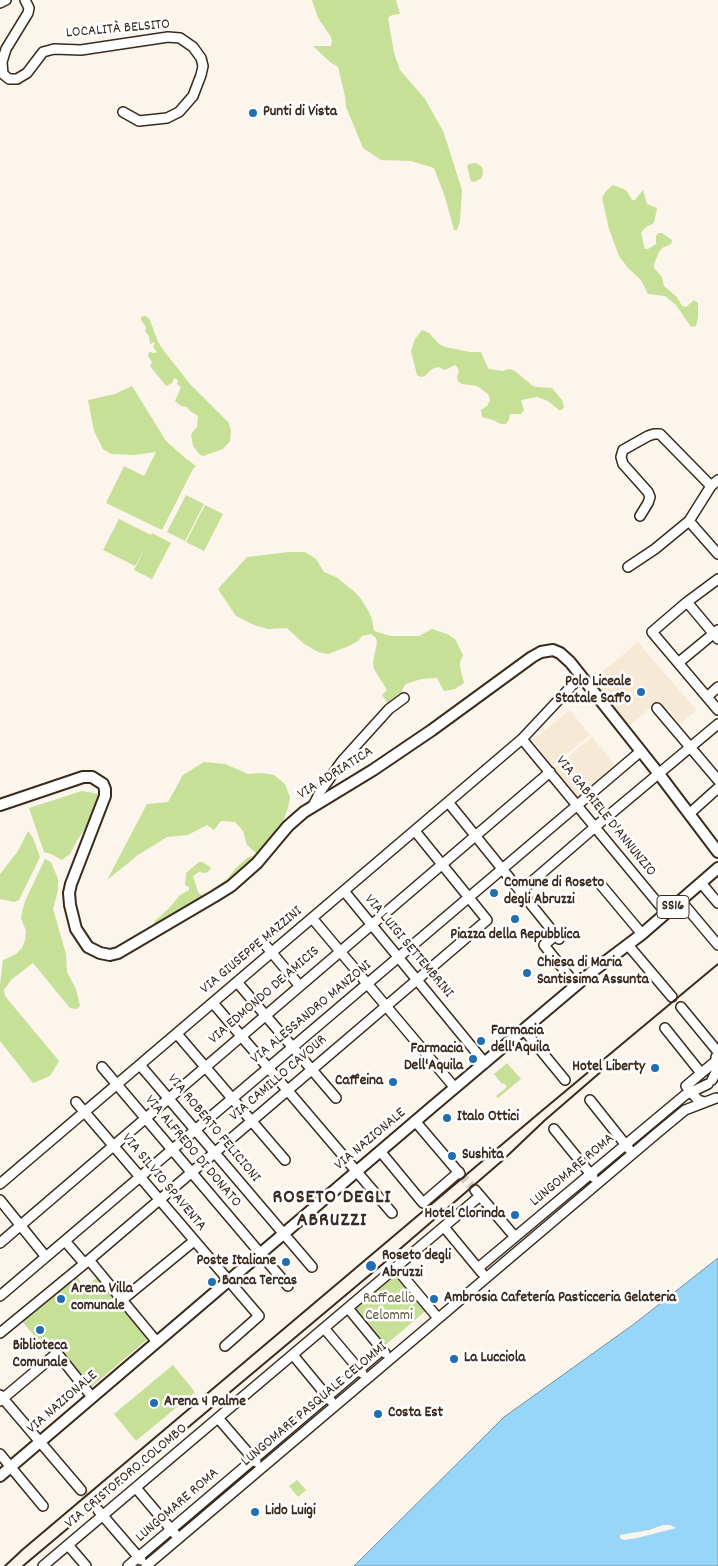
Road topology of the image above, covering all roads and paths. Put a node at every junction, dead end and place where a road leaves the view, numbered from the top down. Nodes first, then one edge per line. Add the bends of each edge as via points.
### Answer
1 (6, 0) edge
2 (25, 0) edge
3 (0, 3) edge
4 (123, 112) dead end
5 (714, 483) edge
6 (640, 516) dead end
7 (689, 521) junction
8 (718, 554) edge
9 (628, 567) dead end
10 (718, 580) edge
11 (687, 602) junction
12 (716, 634) edge
13 (678, 663) junction
14 (582, 676) junction
15 (718, 687) edge
16 (707, 697) junction
17 (404, 698) dead end
18 (657, 708) dead end
19 (718, 710) edge
20 (718, 724) edge
21 (522, 739) junction
22 (690, 748) junction
23 (641, 752) junction
24 (550, 772) junction
25 (659, 774) junction
26 (718, 780) edge
27 (718, 788) edge
28 (448, 802) junction
29 (0, 805) edge
30 (313, 806) junction
31 (577, 806) junction
32 (689, 814) junction
33 (595, 827) junction
34 (415, 831) junction
35 (475, 835) junction
36 (718, 852) edge
37 (441, 864) junction
38 (718, 868) edge
39 (503, 869) junction
40 (701, 883) junction
41 (601, 885) dead end
42 (344, 891) junction
43 (521, 891) junction
44 (469, 898) junction
45 (681, 901) junction
46 (718, 903) edge
47 (666, 914) junction
48 (312, 918) junction
49 (371, 924) junction
50 (642, 934) junction
51 (262, 941) dead end
52 (628, 945) junction
53 (718, 945) edge
54 (339, 951) junction
55 (271, 953) junction
56 (398, 957) junction
57 (417, 980) junction
58 (237, 982) junction
59 (368, 984) junction
60 (299, 985) junction
61 (576, 985) junction
62 (672, 997) dead end
63 (213, 1003) junction
64 (386, 1006) junction
65 (681, 1007) dead end
66 (264, 1015) junction
67 (665, 1028) dead end
68 (524, 1030) junction
69 (177, 1034) junction
70 (240, 1036) junction
71 (292, 1048) junction
72 (716, 1050) edge
73 (486, 1063) junction
74 (140, 1064) junction
75 (205, 1066) junction
76 (102, 1067) dead end
77 (268, 1068) junction
78 (311, 1070) junction
79 (701, 1073) junction
80 (565, 1080) dead end
81 (711, 1082) edge
82 (117, 1085) junction
83 (455, 1088) junction
84 (288, 1090) junction
85 (694, 1097) junction
86 (169, 1098) junction
87 (336, 1098) dead end
88 (717, 1098) edge
89 (232, 1099) junction
90 (590, 1100) dead end
91 (76, 1102) dead end
92 (85, 1112) junction
93 (145, 1118) junction
94 (251, 1121) junction
95 (415, 1122) junction
96 (554, 1129) dead end
97 (196, 1130) junction
98 (626, 1145) junction
99 (114, 1146) junction
100 (172, 1150) junction
101 (215, 1152) junction
102 (380, 1152) junction
103 (632, 1153) junction
104 (285, 1160) dead end
105 (357, 1171) junction
106 (192, 1172) junction
107 (590, 1174) junction
108 (140, 1177) junction
109 (598, 1183) junction
110 (0, 1184) edge
111 (0, 1200) edge
112 (159, 1200) junction
113 (392, 1213) dead end
114 (20, 1226) junction
115 (444, 1227) junction
116 (284, 1234) junction
117 (515, 1237) junction
118 (65, 1240) junction
119 (194, 1242) junction
120 (0, 1243) edge
121 (261, 1254) junction
122 (46, 1257) junction
123 (86, 1261) junction
124 (312, 1267) dead end
125 (396, 1268) junction
126 (478, 1268) junction
127 (486, 1278) junction
128 (229, 1281) junction
129 (288, 1286) dead end
130 (0, 1296) edge
131 (122, 1300) junction
132 (348, 1308) junction
133 (438, 1318) junction
134 (324, 1328) junction
135 (0, 1333) edge
136 (157, 1342) junction
137 (226, 1346) dead end
138 (382, 1350) junction
139 (293, 1355) junction
140 (390, 1359) junction
141 (359, 1370) junction
142 (367, 1379) junction
143 (328, 1396) junction
144 (92, 1397) junction
145 (1, 1398) edge
146 (335, 1406) junction
147 (218, 1418) junction
148 (40, 1442) junction
149 (0, 1454) edge
150 (253, 1459) junction
151 (10, 1467) junction
152 (261, 1468) junction
153 (0, 1476) edge
154 (136, 1488) junction
155 (81, 1490) tunnel mouth
156 (43, 1506) dead end
157 (101, 1513) junction
158 (171, 1530) junction
159 (178, 1538) junction
160 (68, 1545) junction
161 (139, 1557) junction
162 (43, 1566) edge
163 (86, 1566) edge
164 (128, 1566) edge
165 (146, 1566) edge

1 - 3 street
2 - 4 street, LOCALITÀ BELSITO via 28,13 6,49 2,62 3,74 9,79 27,74 43,52 54,48 81,50 168,37 180,38 193,47 203,66 193,96 179,112 167,118 139,121
5 - 6 street via 660,434 648,436 623,450 621,457 650,497
5 - 7 street
7 - 8 street
7 - 9 street
10 - 11 street
11 - 12 street
11 - 13 street via 652,632
12 - 13 street
13 - 16 street
14 - 21 street, VIA GIUSEPPE MAZZINI
14 - 23 main road, VIA ADRIATICA
14 - 30 main road, VIA ADRIATICA via 558,652 550,650 538,654 373,770
15 - 16 street
16 - 19 street
17 - 30 street via 389,709 342,761
18 - 22 street
20 - 22 street
21 - 24 street, VIA GABRIELE D'ANNUNZIO
21 - 28 street, VIA GIUSEPPE MAZZINI
22 - 25 street
22 - 26 street
23 - 25 main road, VIA ADRIATICA
23 - 31 street, VIA ALESSANDRO MANZONI
24 - 31 street, VIA GABRIELE D'ANNUNZIO
24 - 35 street, VIA EDMONDO DE AMICIS
25 - 32 main road, VIA ADRIATICA
25 - 33 street
27 - 32 street
28 - 34 street, VIA GIUSEPPE MAZZINI
28 - 35 street
29 - 30 main road, VIA ADRIATICA via 81,778 99,780 104,787 105,794 69,896 81,938 92,950 102,954 122,952 224,891 257,862 294,819
31 - 33 street, VIA GABRIELE D'ANNUNZIO
31 - 39 street, VIA ALESSANDRO MANZONI
32 - 36 main road, VIA ADRIATICA
33 - 43 street
33 - 47 street, VIA GABRIELE D'ANNUNZIO
34 - 37 street
34 - 42 street, VIA GIUSEPPE MAZZINI
35 - 37 street, VIA EDMONDO DE AMICIS
35 - 39 street
37 - 44 street
37 - 49 street, VIA EDMONDO DE AMICIS
38 - 40 main road, VIA NAZIONALE / SS16
39 - 43 street
39 - 44 street, VIA ALESSANDRO MANZONI
40 - 45 main road, VIA NAZIONALE / SS16
40 - 46 street
41 - 50 street
42 - 48 street, VIA GIUSEPPE MAZZINI
42 - 49 street, VIA LUIGI SETTEMBRINI
43 - 61 street via 558,937 544,945
44 - 56 street, VIA ALESSANDRO MANZONI
44 - 57 street, VIA CAMILLO CAVOUR via 487,920
45 - 47 main road, VIA NAZIONALE / SS16
45 - 53 street
47 - 50 main road, VIA NAZIONALE / SS16
48 - 54 street
48 - 55 street, VIA GIUSEPPE MAZZINI
49 - 54 street, VIA EDMONDO DE AMICIS
49 - 56 street, VIA LUIGI SETTEMBRINI
50 - 52 main road, VIA NAZIONALE / SS16
51 - 55 street
52 - 61 main road, VIA NAZIONALE / SS16
52 - 62 street
54 - 59 street
54 - 60 street, VIA EDMONDO DE AMICIS
55 - 58 street, VIA GIUSEPPE MAZZINI
55 - 60 street
56 - 57 street, VIA LUIGI SETTEMBRINI
56 - 59 street, VIA ALESSANDRO MANZONI
57 - 64 street, VIA CAMILLO CAVOUR
57 - 73 street, VIA LUIGI SETTEMBRINI
58 - 63 street, VIA GIUSEPPE MAZZINI
58 - 66 street
59 - 64 street
59 - 71 street, VIA ALESSANDRO MANZONI
60 - 66 street, VIA EDMONDO DE AMICIS
61 - 68 main road, VIA NAZIONALE / SS16
63 - 69 street, VIA GIUSEPPE MAZZINI
63 - 70 street
64 - 78 street, VIA CAMILLO CAVOUR
64 - 83 street
65 - 72 street
66 - 70 street, VIA EDMONDO DE AMICIS
66 - 71 street
67 - 79 street
68 - 73 main road, VIA NAZIONALE / SS16
68 - 80 street
69 - 74 street, VIA GIUSEPPE MAZZINI
69 - 75 street
70 - 75 street, VIA EDMONDO DE AMICIS
70 - 77 street
71 - 77 street, VIA ALESSANDRO MANZONI
71 - 78 street
72 - 79 street
72 - 81 street via 717,1070
73 - 83 main road, VIA NAZIONALE / SS16
74 - 82 street, VIA GIUSEPPE MAZZINI
74 - 86 street, VIA ROBERTO FELICIONI
75 - 86 street, VIA EDMONDO DE AMICIS
75 - 89 street
76 - 82 street, VIA ALFREDO DI DONATO
77 - 84 street
77 - 89 street, VIA ALESSANDRO MANZONI
78 - 84 street, VIA CAMILLO CAVOUR
78 - 87 street
79 - 85 street via 687,1085
81 - 85 street
81 - 88 street via 708,1096
82 - 92 street, VIA GIUSEPPE MAZZINI
82 - 93 street, VIA ALFREDO DI DONATO
83 - 95 main road, VIA NAZIONALE / SS16
84 - 94 street, VIA CAMILLO CAVOUR
84 - 105 street
85 - 88 street, LUNGOMARE PASQUALE CELOMMI
85 - 98 street, LUNGOMARE ROMA
85 - 103 street, LUNGOMARE PASQUALE CELOMMI via 685,1110
86 - 93 street, VIA EDMONDO DE AMICIS
86 - 97 street, VIA ROBERTO FELICIONI
89 - 94 street
89 - 97 street, VIA ALESSANDRO MANZONI
90 - 98 street
91 - 92 street, VIA SILVIO SPAVENTA
92 - 99 street, VIA SILVIO SPAVENTA
92 - 110 street, VIA GIUSEPPE MAZZINI
93 - 99 street, VIA EDMONDO DE AMICIS
93 - 100 street, VIA ALFREDO DI DONATO
94 - 101 street, VIA CAMILLO CAVOUR
94 - 104 street
95 - 102 main road, VIA NAZIONALE / SS16
95 - 102 street via 460,1173 423,1203
96 - 107 street
97 - 100 street, VIA ALESSANDRO MANZONI
97 - 101 street, VIA ROBERTO FELICIONI
98 - 103 street
98 - 107 street, LUNGOMARE ROMA
99 - 108 street, VIA SILVIO SPAVENTA
99 - 114 street, VIA EDMONDO DE AMICIS
100 - 106 street, VIA ALFREDO DI DONATO
100 - 108 street, VIA ALESSANDRO MANZONI
101 - 106 street, VIA CAMILLO CAVOUR
101 - 116 street, VIA ROBERTO FELICIONI
102 - 105 main road, VIA NAZIONALE / SS16
103 - 109 street, LUNGOMARE PASQUALE CELOMMI
105 - 113 street
105 - 116 main road, VIA NAZIONALE / SS16
106 - 112 street, VIA CAMILLO CAVOUR
106 - 121 street, VIA ALFREDO DI DONATO
107 - 109 street
107 - 117 street, LUNGOMARE ROMA
108 - 112 street, VIA SILVIO SPAVENTA
108 - 118 street, VIA ALESSANDRO MANZONI
109 - 127 street, LUNGOMARE PASQUALE CELOMMI
111 - 114 street
112 - 119 street, VIA SILVIO SPAVENTA
112 - 123 street, VIA CAMILLO CAVOUR
114 - 120 street, VIA EDMONDO DE AMICIS
114 - 122 street
115 - 117 street, VIA CRISTOFORO COLOMBO via 477,1193
115 - 125 street, VIA CRISTOFORO COLOMBO
115 - 126 street
116 - 121 main road, VIA NAZIONALE / SS16
116 - 124 street, VIA ROBERTO FELICIONI
117 - 126 street, LUNGOMARE ROMA
118 - 122 street, VIA ALESSANDRO MANZONI
118 - 123 street
119 - 128 street, VIA SILVIO SPAVENTA
119 - 131 street
121 - 128 main road, VIA NAZIONALE / SS16
121 - 129 street, VIA ALFREDO DI DONATO
122 - 130 street, VIA ALESSANDRO MANZONI
123 - 131 street
123 - 135 street, VIA CAMILLO CAVOUR
125 - 132 street, VIA CRISTOFORO COLOMBO
125 - 133 street
126 - 127 street
127 - 133 street, LUNGOMARE PASQUALE CELOMMI
128 - 136 main road, VIA NAZIONALE / SS16
128 - 137 street, VIA SILVIO SPAVENTA via 259,1316
131 - 136 street
132 - 134 street, VIA CRISTOFORO COLOMBO
132 - 138 street
133 - 140 street, LUNGOMARE PASQUALE CELOMMI
134 - 139 street, VIA CRISTOFORO COLOMBO
134 - 141 street
136 - 144 main road, VIA NAZIONALE / SS16
138 - 140 street
138 - 141 street, LUNGOMARE ROMA
139 - 143 street
139 - 147 street, VIA CRISTOFORO COLOMBO
140 - 142 street, LUNGOMARE PASQUALE CELOMMI
141 - 142 street
141 - 143 street, LUNGOMARE ROMA
142 - 146 street, LUNGOMARE PASQUALE CELOMMI
143 - 146 street
143 - 150 street, LUNGOMARE ROMA
144 - 145 street via 57,1353
144 - 148 main road, VIA NAZIONALE / SS16
145 - 148 street
146 - 152 street, LUNGOMARE PASQUALE CELOMMI
147 - 150 street
147 - 154 street, VIA CRISTOFORO COLOMBO
148 - 151 main road, VIA NAZIONALE / SS16
148 - 155 street
149 - 151 street
150 - 152 street
150 - 158 street, LUNGOMARE ROMA
151 - 153 main road, VIA NAZIONALE / SS16
151 - 156 street
152 - 159 street, LUNGOMARE PASQUALE CELOMMI
154 - 157 street, VIA CRISTOFORO COLOMBO
154 - 158 street
157 - 160 street, VIA CRISTOFORO COLOMBO
157 - 161 street
158 - 159 street
158 - 161 street, LUNGOMARE ROMA
159 - 165 street, LUNGOMARE PASQUALE CELOMMI
160 - 162 street, VIA CRISTOFORO COLOMBO
160 - 163 street
161 - 164 street, LUNGOMARE ROMA
161 - 165 street

